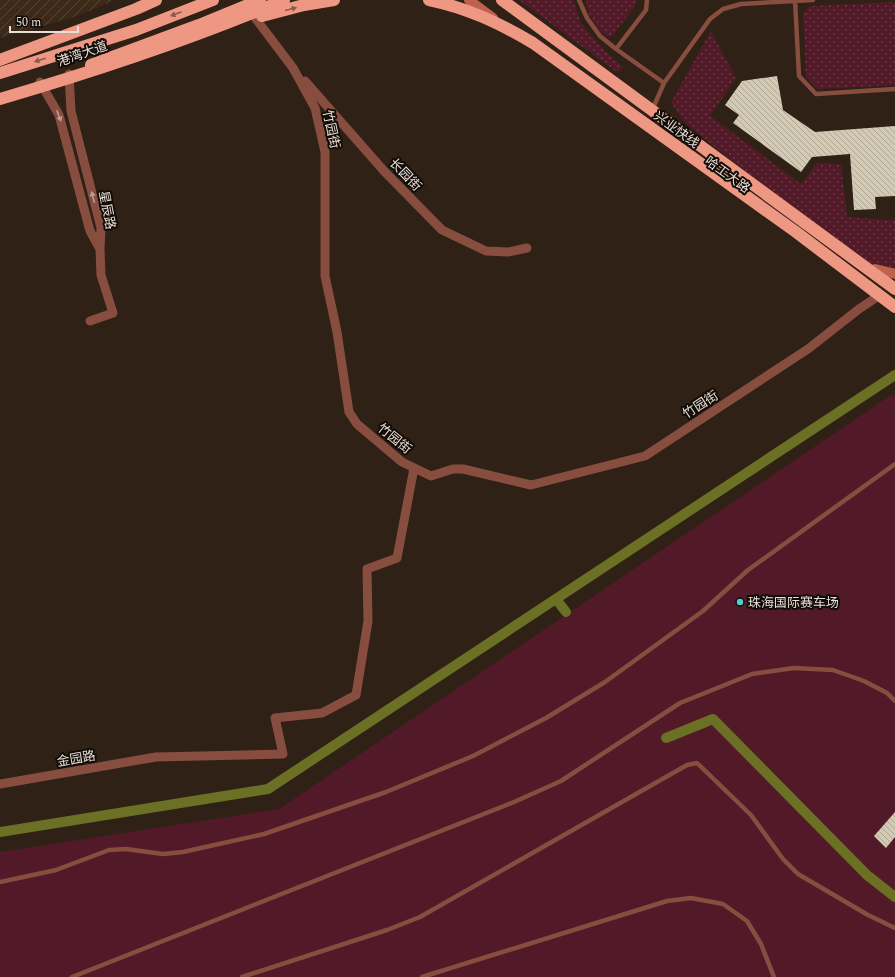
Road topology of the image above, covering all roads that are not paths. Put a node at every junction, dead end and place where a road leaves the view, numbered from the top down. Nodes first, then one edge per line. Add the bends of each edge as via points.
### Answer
1 (156, 0) edge
2 (163, 0) edge
3 (213, 0) edge
4 (284, 0) edge
5 (334, 0) edge
6 (429, 0) edge
7 (469, 0) edge
8 (502, 0) edge
9 (507, 0) edge
10 (579, 0) edge
11 (647, 0) edge
12 (795, 0) edge
13 (813, 0) edge
14 (255, 3) edge
15 (136, 10) junction
16 (226, 25) junction
17 (616, 49) junction
18 (0, 60) edge
19 (293, 68) junction
20 (0, 73) edge
21 (69, 73) junction
22 (40, 82) junction
23 (664, 83) junction
24 (895, 89) edge
25 (0, 94) edge
26 (0, 99) edge
27 (654, 106) junction
28 (527, 248) dead end
29 (100, 249) junction
30 (874, 269) junction
31 (895, 274) edge
32 (895, 284) edge
33 (895, 289) edge
34 (877, 297) junction
35 (895, 298) edge
36 (895, 307) edge
37 (895, 311) edge
38 (90, 321) dead end
39 (895, 464) edge
40 (414, 468) junction
41 (895, 701) edge
42 (0, 784) edge
43 (0, 882) edge
44 (895, 928) edge
45 (72, 977) edge
46 (242, 977) edge
47 (422, 977) edge
48 (774, 977) edge

1 - 15 highway, bridge
2 - 15 highway, bridge
3 -> 20 highway, 港湾大道 via 136,30
4 - 16 highway, bridge
16 -> 5 highway, bridge
6 - 36 highway, 兴业快线, bridge via 468,10 533,43 796,232
7 - 34 street, 哈工大路
8 - 33 highway, 兴业快线
9 - 27 street, 哈工大路
10 - 17 lane via 586,18 595,30
11 - 17 lane via 646,10
12 - 13 lane
12 - 23 lane via 741,4 723,9 710,19
12 - 24 lane via 799,76 816,94
14 - 19 street, 竹园街 via 256,19
14 - 21 highway, 港湾大道
15 - 18 highway, bridge
16 - 26 highway, bridge
17 - 23 lane
19 - 28 street, 长园街 via 384,172 442,230 486,251 508,252
19 - 40 street, 竹园街 via 315,108 325,152 325,276 337,332 349,412 357,424 402,462
21 - 22 highway, 港湾大道
29 -> 21 street, 星辰路 via 101,228 71,111
22 - 25 highway, 港湾大道
22 -> 29 street, 星辰路 via 59,115 90,231
23 - 27 lane
27 - 30 street, 哈工大路
29 - 38 street via 102,275 112,313
30 - 31 street
30 - 32 street, 哈工大路
34 - 35 street
34 - 37 street, 哈工大路
34 - 40 street, 竹园街 via 808,349 645,456 531,485 463,469 452,469 431,476
39 - 43 lane via 748,570 703,611 606,682 546,718 473,756 386,792 264,834 183,852 163,854 126,849 109,850 56,870
40 - 42 street, 金园路 via 397,558 367,569 368,621 356,695 322,712 275,718 283,754 156,757
41 - 45 lane via 887,693 864,681 833,670 794,668 752,674 680,703 561,781 514,802
44 - 46 lane via 798,874 783,859 751,815 697,763 688,765 420,917
47 - 48 lane via 668,900 691,898 723,904 747,921 761,944

